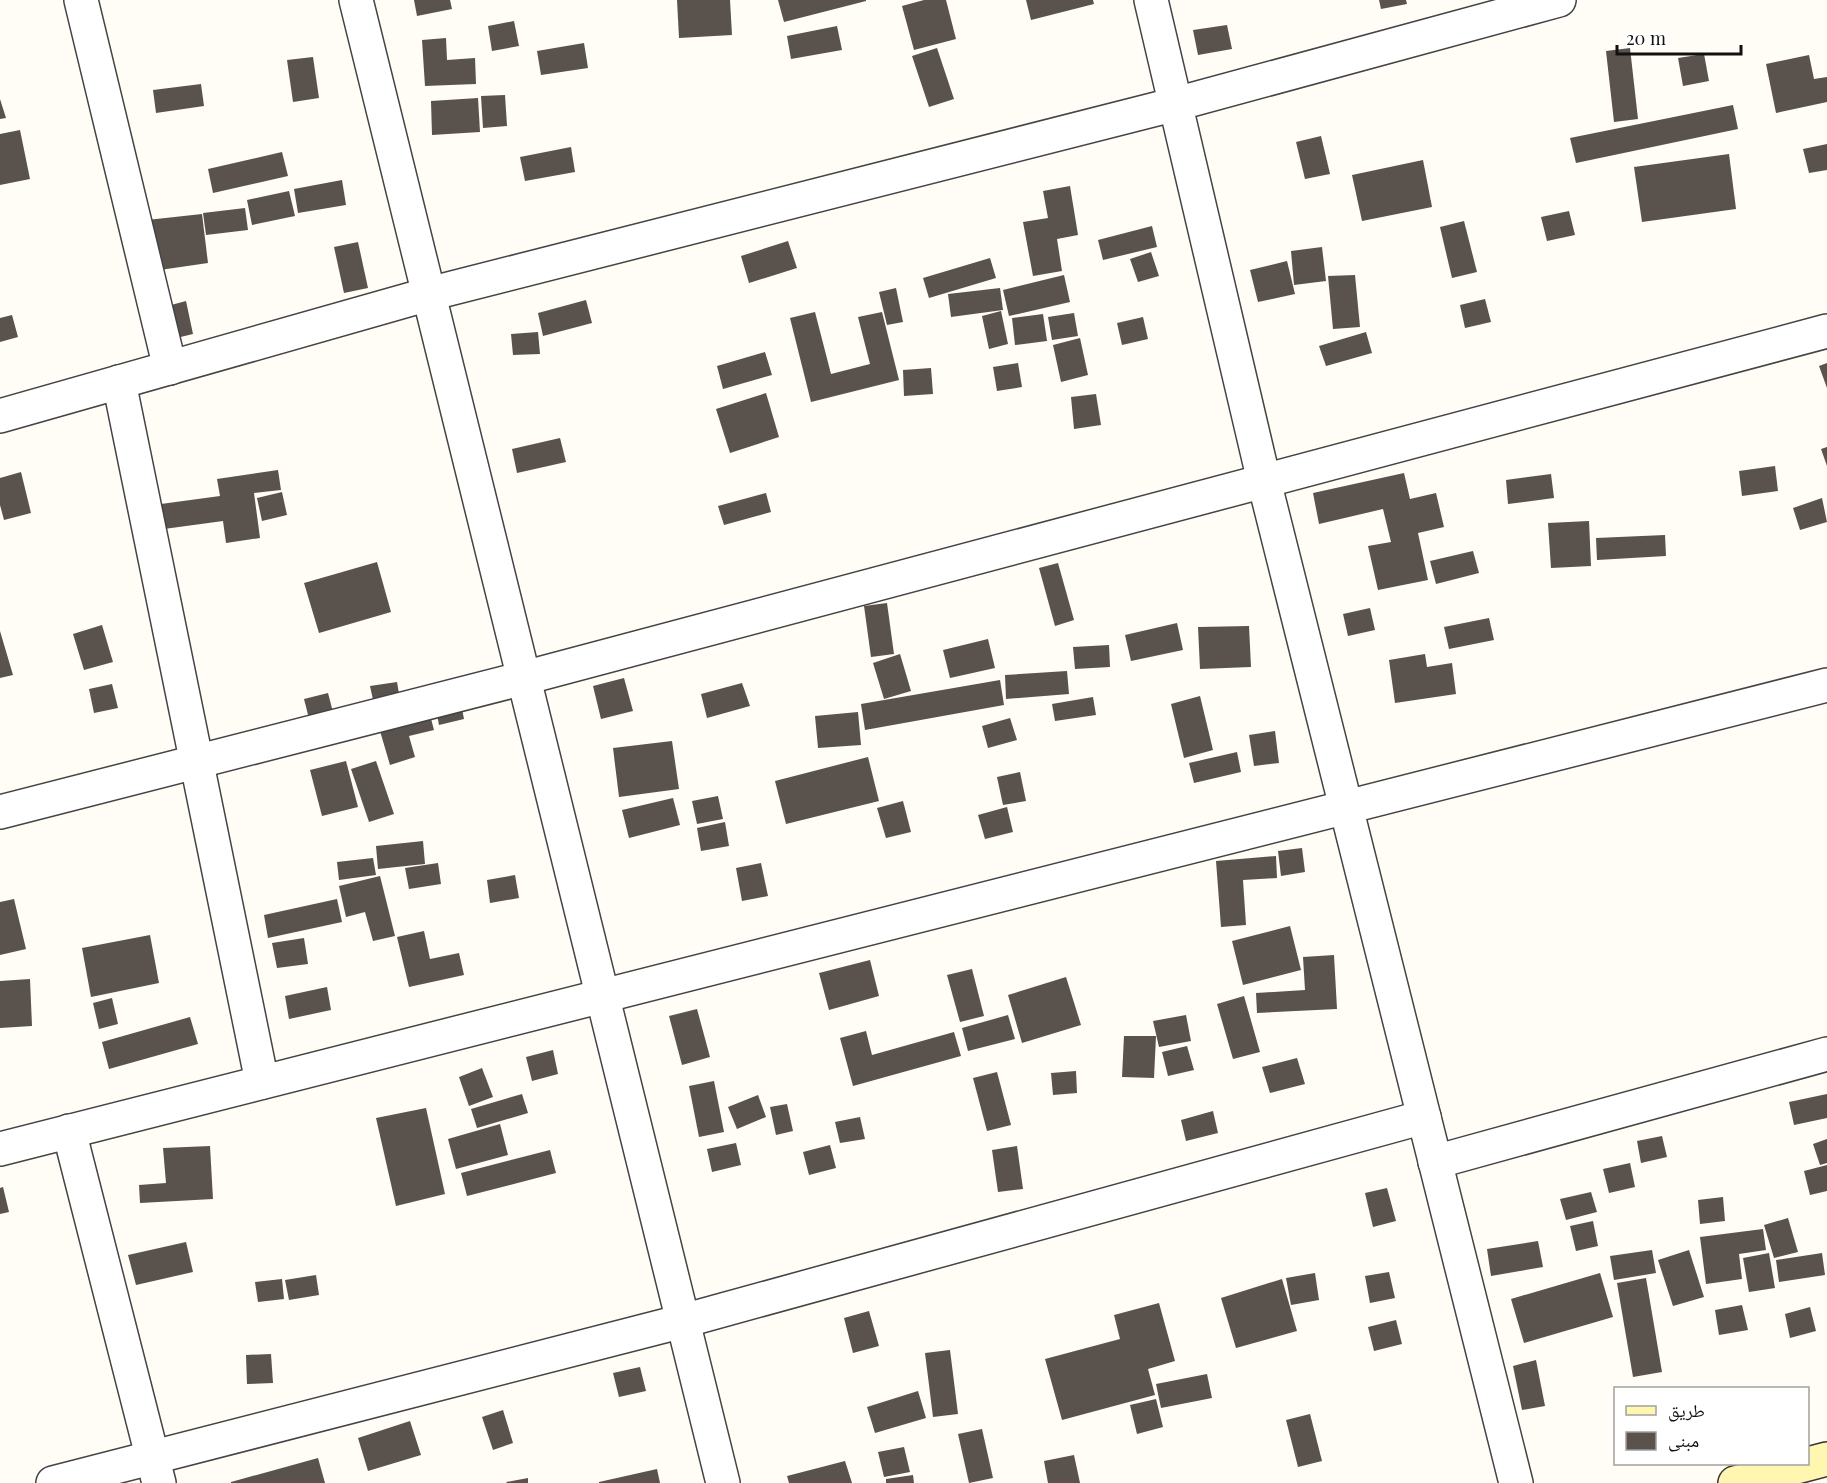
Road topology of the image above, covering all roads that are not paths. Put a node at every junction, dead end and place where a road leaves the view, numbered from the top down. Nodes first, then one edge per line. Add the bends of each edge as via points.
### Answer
1 (81, 0) edge
2 (356, 0) edge
3 (1151, 0) edge
4 (1559, 0) edge
5 (1176, 104) junction
6 (429, 294) junction
7 (1827, 331) edge
8 (170, 368) junction
9 (119, 382) junction
10 (0, 416) edge
11 (1264, 481) junction
12 (524, 678) junction
13 (1827, 685) edge
14 (197, 762) junction
15 (1346, 807) junction
16 (0, 812) edge
17 (602, 996) junction
18 (1827, 1054) edge
19 (262, 1082) junction
20 (1424, 1117) junction
21 (69, 1131) junction
22 (0, 1149) edge
23 (1435, 1162) junction
24 (682, 1322) junction
25 (1827, 1459) edge
26 (1809, 1464) edge
27 (1804, 1465) edge
28 (156, 1471) edge
29 (53, 1483) edge
30 (723, 1483) edge
31 (1516, 1483) edge
32 (1735, 1483) edge

1 - 8 street
2 - 6 street
3 - 5 street
4 - 5 street
5 - 6 street
5 - 11 street
6 - 8 street
6 - 12 street
7 - 11 street
8 - 9 street
9 - 10 street
9 - 14 street
11 - 12 street
11 - 15 street
12 - 14 street
12 - 17 street
13 - 15 street
14 - 16 street
14 - 19 street
15 - 17 street
15 - 20 street
17 - 19 street
17 - 24 street
18 - 23 street
19 - 21 street
20 - 23 street
20 - 24 street
21 - 22 street
21 - 28 street
23 - 31 street
24 - 28 street
24 - 30 street
25 - 26 main road
27 - 32 main road
28 - 29 street

